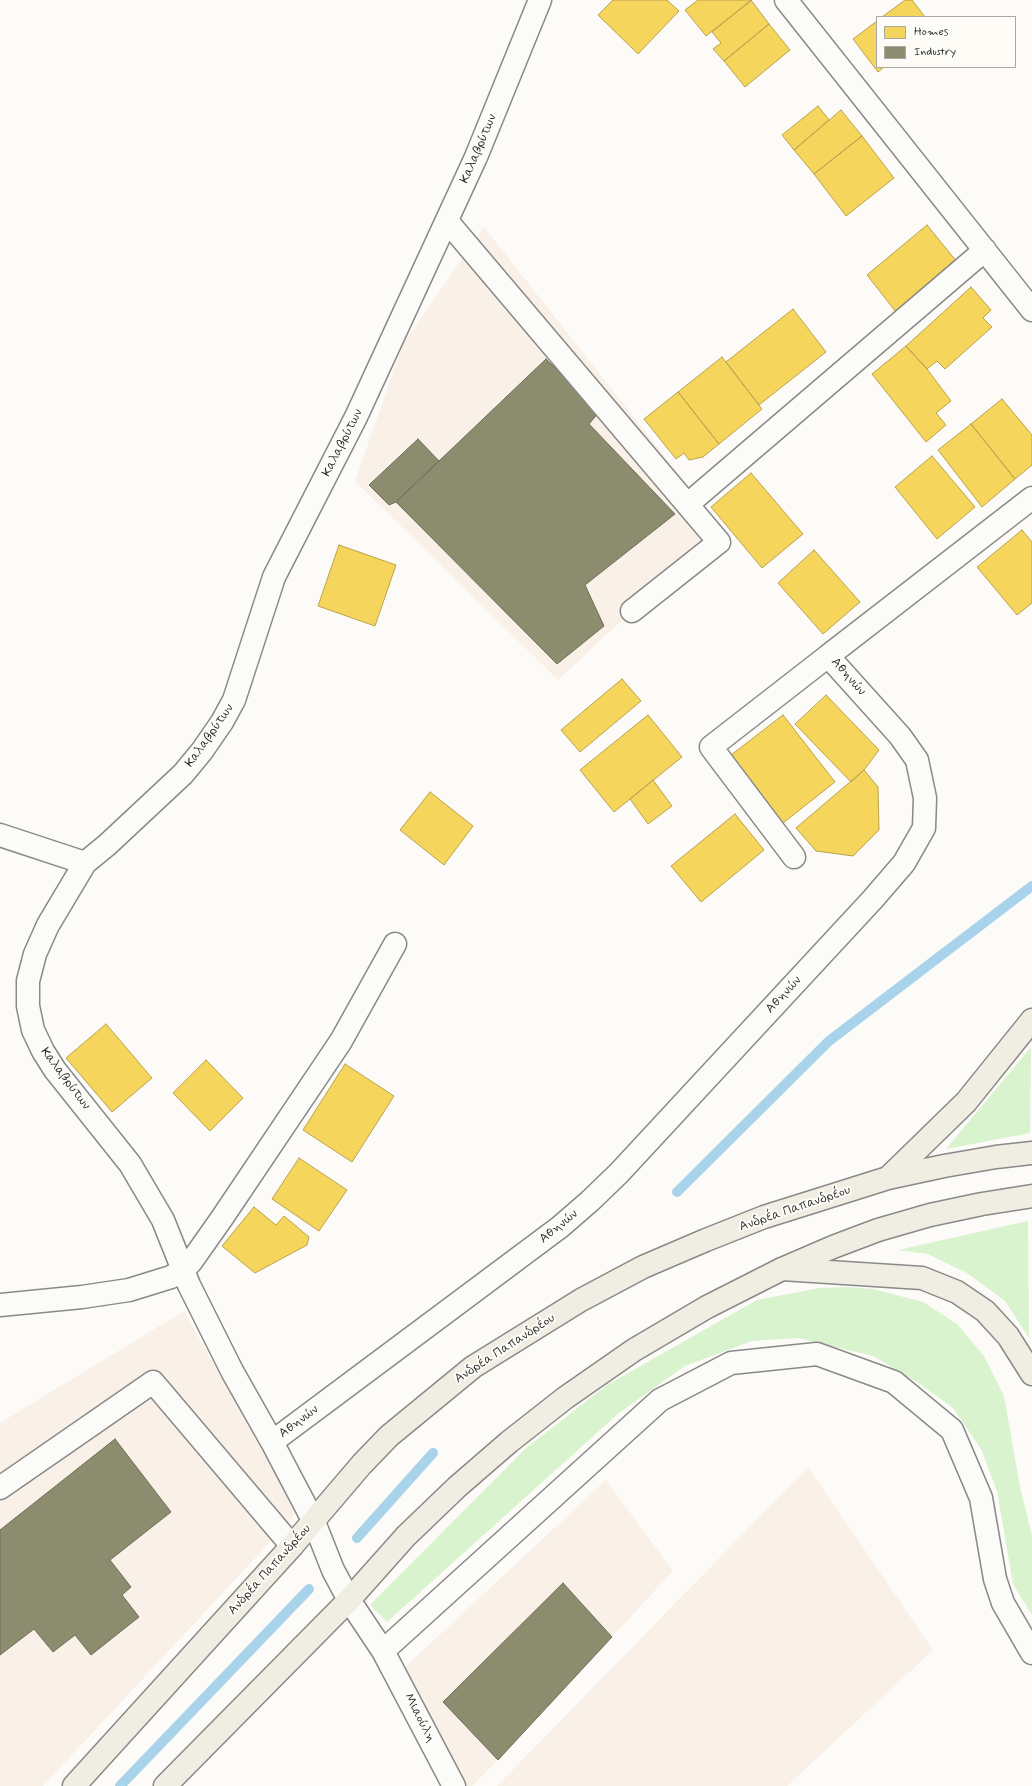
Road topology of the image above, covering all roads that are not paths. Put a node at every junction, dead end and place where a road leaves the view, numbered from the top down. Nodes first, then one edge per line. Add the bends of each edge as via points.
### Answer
1 (540, 0) edge
2 (786, 0) edge
3 (447, 221) junction
4 (985, 250) junction
5 (1032, 310) edge
6 (1032, 498) edge
7 (688, 504) junction
8 (632, 610) dead end
9 (828, 656) junction
10 (0, 835) edge
11 (794, 857) dead end
12 (85, 863) junction
13 (395, 944) dead end
14 (1032, 1020) edge
15 (1032, 1153) edge
16 (888, 1178) junction
17 (1032, 1196) edge
18 (782, 1269) junction
19 (182, 1271) junction
20 (0, 1305) edge
21 (1032, 1374) edge
22 (272, 1442) junction
23 (0, 1488) edge
24 (314, 1522) junction
25 (292, 1546) junction
26 (349, 1600) junction
27 (383, 1650) junction
28 (1032, 1653) edge
29 (74, 1786) edge
30 (165, 1786) edge
31 (454, 1786) edge

1 - 3 street, Καλαβρύτων
2 - 4 street
3 - 7 street
3 - 12 street, Καλαβρύτων via 356,417 274,577 234,700 222,722 183,774
4 - 5 street
4 - 7 street
6 - 9 street, Αθηνών
7 - 8 street via 719,542
9 - 11 street via 711,747
9 - 22 street, Αθηνών via 900,736 917,760 924,798 924,828 904,863 636,1155 590,1201 560,1227
10 - 12 street
12 - 19 street, Καλαβρύτων via 48,924 35,954 28,980 28,1006 32,1030 55,1070 130,1164 163,1220
13 - 19 street via 341,1041 222,1218
14 - 16 main road via 966,1102
15 - 16 main road, Ανδρέα Παπανδρέου via 944,1166
16 - 24 main road, Ανδρέα Παπανδρέου via 764,1217 706,1240 643,1267 581,1300 473,1367 427,1403 367,1458
17 - 18 main road via 930,1215 878,1230
18 - 21 main road via 922,1278 957,1292 985,1311 1008,1336
18 - 26 main road via 707,1307 634,1350 565,1398 457,1487 406,1536
19 - 20 street via 129,1290 82,1298
19 - 22 street, Καλαβρύτων via 232,1371
22 - 24 street, Μιαούλη
23 - 25 street via 154,1382
24 - 25 main road, Ανδρέα Παπανδρέου
24 - 26 street, Μιαούλη via 333,1570
25 - 29 main road, Ανδρέα Παπανδρέου
26 - 27 street, Μιαούλη
26 - 30 main road
27 - 28 street via 660,1400 731,1363 818,1354 894,1382 952,1430 981,1498 995,1579 1003,1604
27 - 31 street, Μιαούλη

